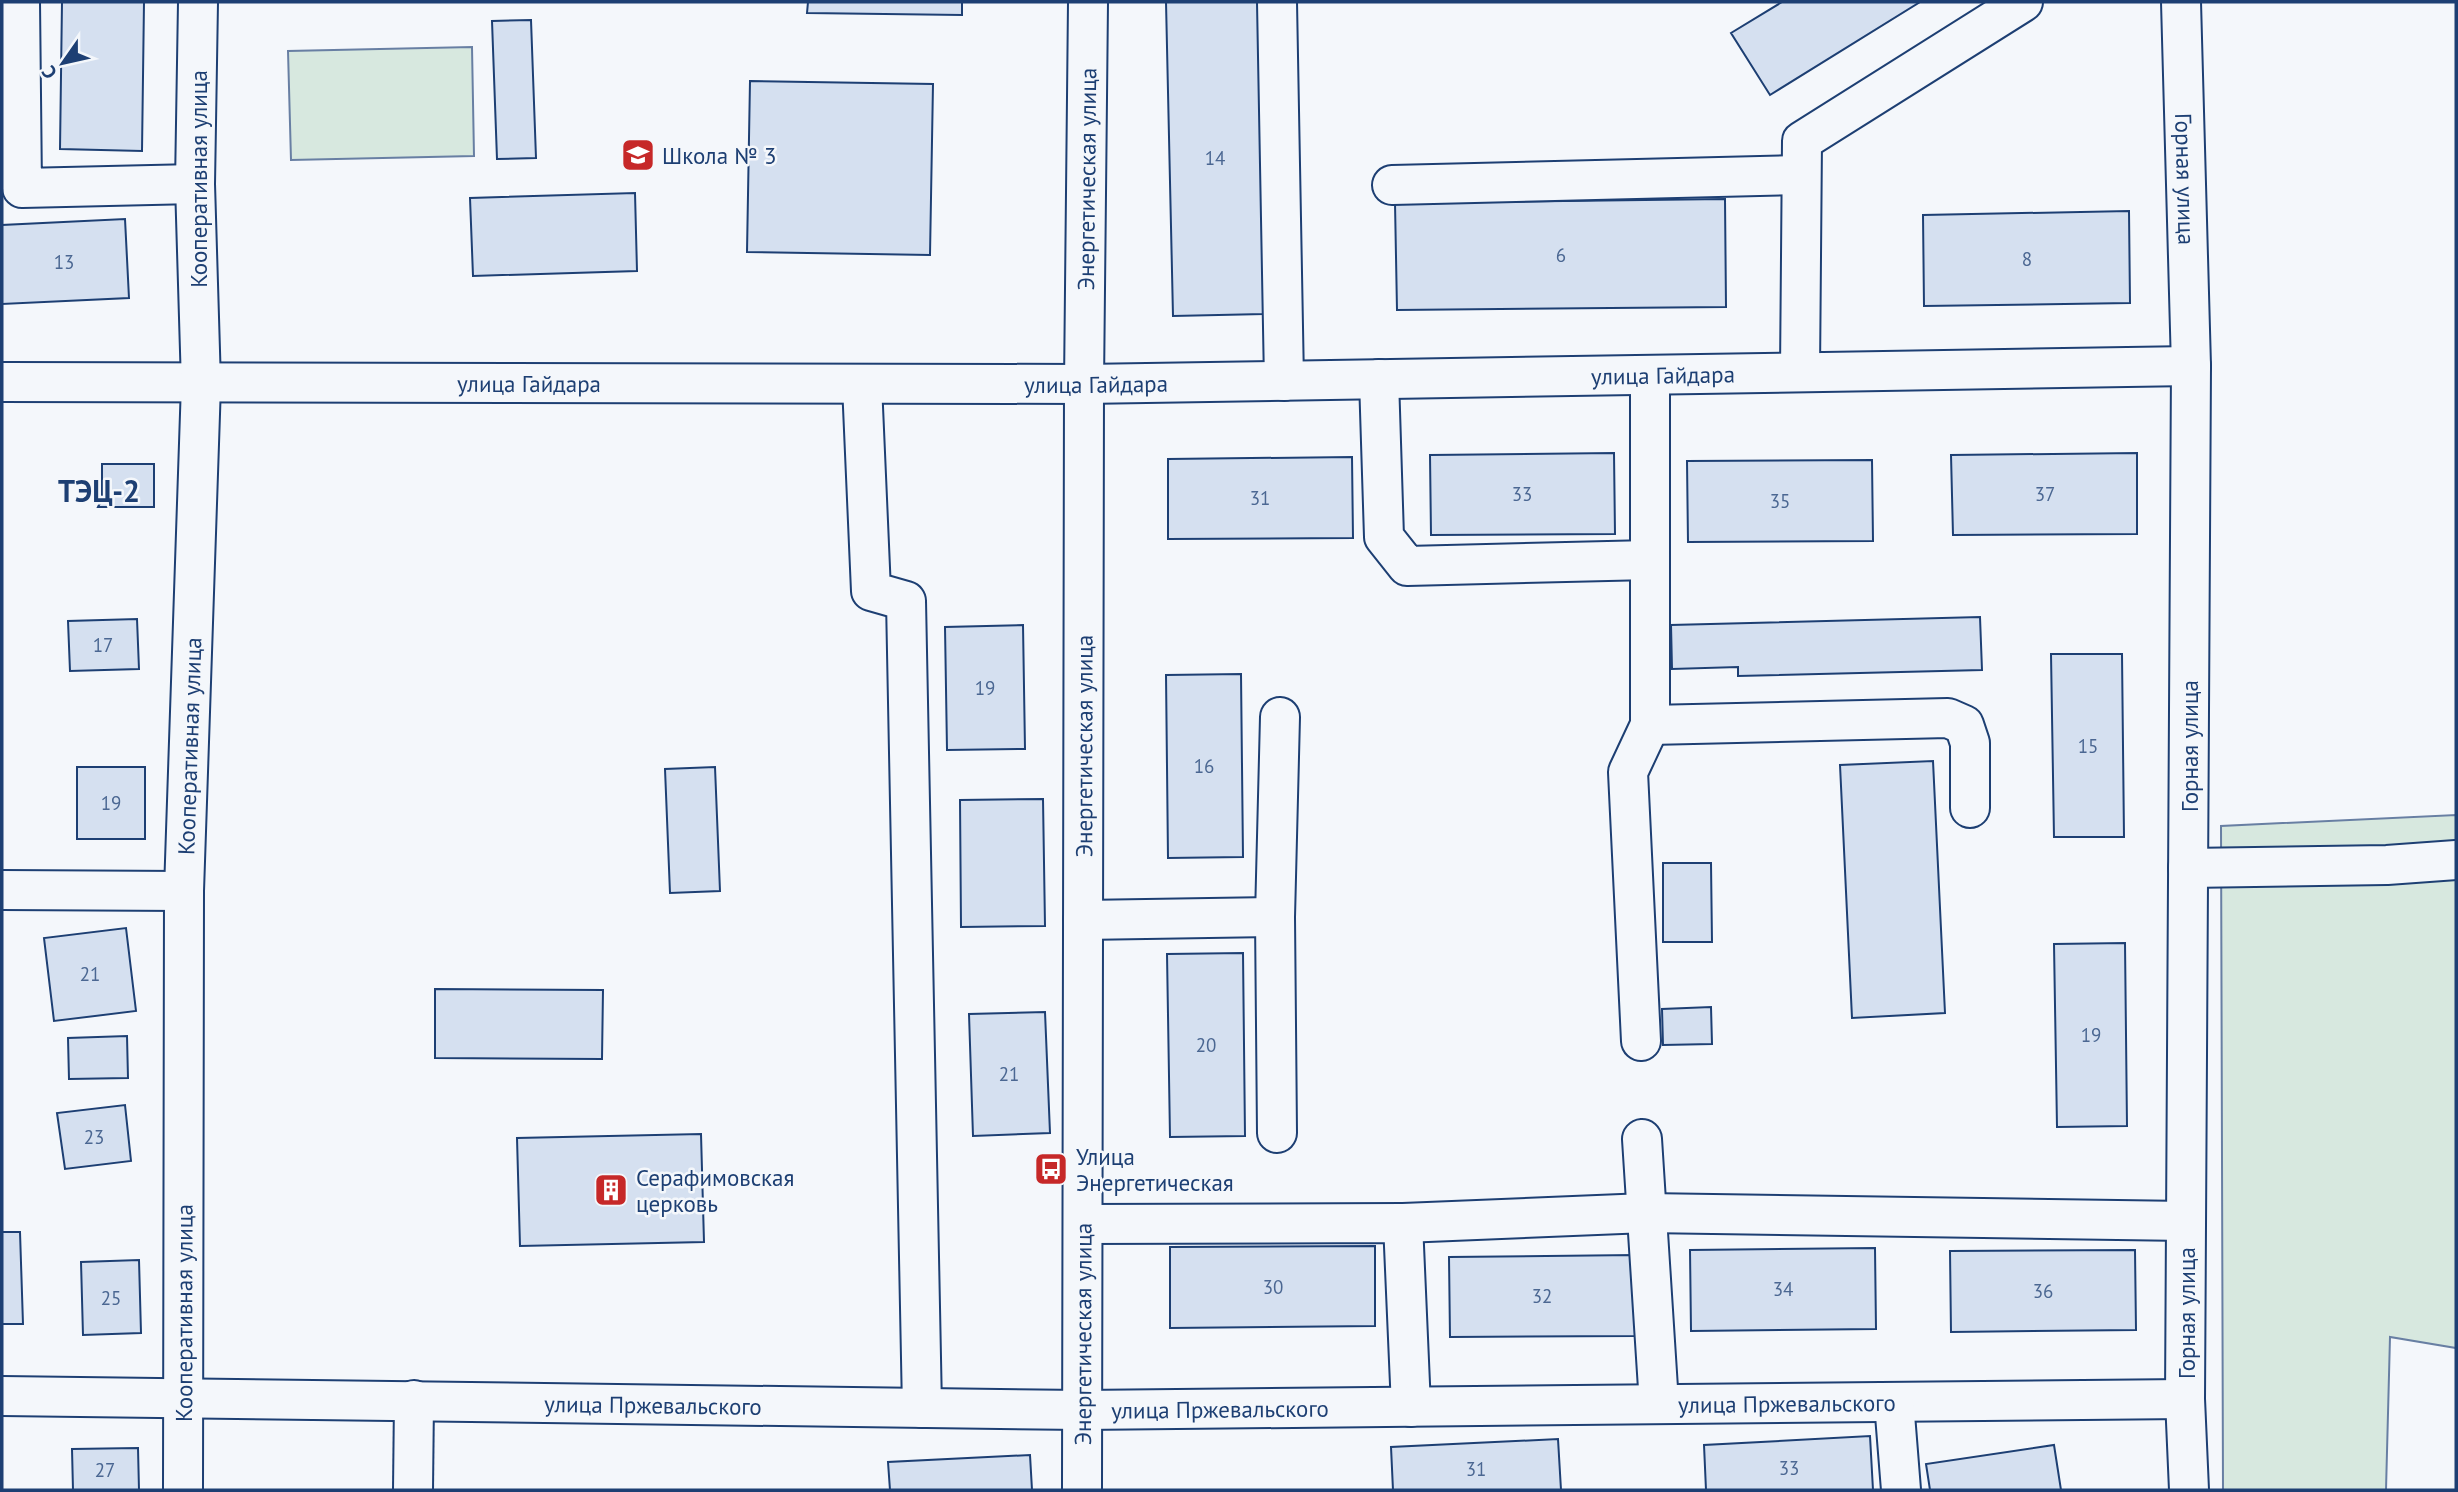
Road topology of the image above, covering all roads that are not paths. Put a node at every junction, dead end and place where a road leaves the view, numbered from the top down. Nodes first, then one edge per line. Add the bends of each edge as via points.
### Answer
1 (20, 2) edge
2 (198, 2) edge
3 (1088, 2) edge
4 (1277, 2) edge
5 (2023, 2) edge
6 (2181, 2) edge
7 (1801, 175) junction
8 (195, 184) junction
9 (1392, 185) dead end
10 (2191, 366) junction
11 (1800, 372) junction
12 (1650, 375) junction
13 (1380, 379) junction
14 (1284, 381) junction
15 (2, 382) edge
16 (201, 384) junction
17 (862, 384) junction
18 (1084, 384) junction
19 (1650, 560) junction
20 (1280, 717) dead end
21 (1650, 725) junction
22 (1970, 808) dead end
23 (2456, 860) edge
24 (2188, 868) junction
25 (2, 890) edge
26 (184, 891) junction
27 (1275, 917) junction
28 (1083, 920) junction
29 (1641, 1041) dead end
30 (1277, 1133) dead end
31 (1642, 1139) dead end
32 (1646, 1213) junction
33 (2186, 1221) junction
34 (1403, 1223) junction
35 (1083, 1224) junction
36 (2, 1396) edge
37 (183, 1397) junction
38 (2185, 1399) junction
39 (414, 1400) junction
40 (1894, 1402) junction
41 (1659, 1404) junction
42 (1411, 1407) junction
43 (922, 1408) junction
44 (1082, 1410) junction
45 (183, 1490) edge
46 (413, 1490) edge
47 (1082, 1490) edge
48 (1900, 1490) edge
49 (2189, 1490) edge

1 - 8 street via 22,188
2 - 8 street, Кооперативная улица
3 - 18 street, Энергетическая улица
4 - 14 street
5 - 7 street via 1802,141
6 - 10 street, Горная улица
7 - 9 street
7 - 11 street
8 - 16 street, Кооперативная улица
10 - 11 street, улица Гайдара
10 - 24 street, Горная улица
11 - 12 street, улица Гайдара
12 - 13 street, улица Гайдара
12 - 19 street
13 - 14 street, улица Гайдара
13 - 19 street via 1384,537 1407,566
14 - 18 street, улица Гайдара
15 - 16 street, улица Гайдара
16 - 17 street, улица Гайдара
16 - 26 street, Кооперативная улица
17 - 18 street, улица Гайдара
17 - 43 street via 871,591 906,601
18 - 28 street, Энергетическая улица
19 - 21 street
20 - 27 street
21 - 22 street via 1948,718 1964,725 1969,743
21 - 29 street via 1628,772
23 - 24 street
24 - 33 street, Горная улица
25 - 26 street
26 - 37 street, Кооперативная улица
27 - 28 street
27 - 30 street
28 - 35 street, Энергетическая улица
31 - 32 street
32 - 33 street
32 - 34 street
32 - 41 street
33 - 38 street, Горная улица
34 - 35 street
34 - 42 street
35 - 44 street, Энергетическая улица
36 - 37 street, улица Пржевальского
37 - 39 street, улица Пржевальского
37 - 45 street, Кооперативная улица
38 - 40 street, улица Пржевальского
38 - 49 street, Горная улица
39 - 43 street, улица Пржевальского
39 - 46 street
40 - 41 street, улица Пржевальского
40 - 48 street
41 - 42 street, улица Пржевальского
42 - 44 street, улица Пржевальского
43 - 44 street, улица Пржевальского
44 - 47 street, Энергетическая улица

